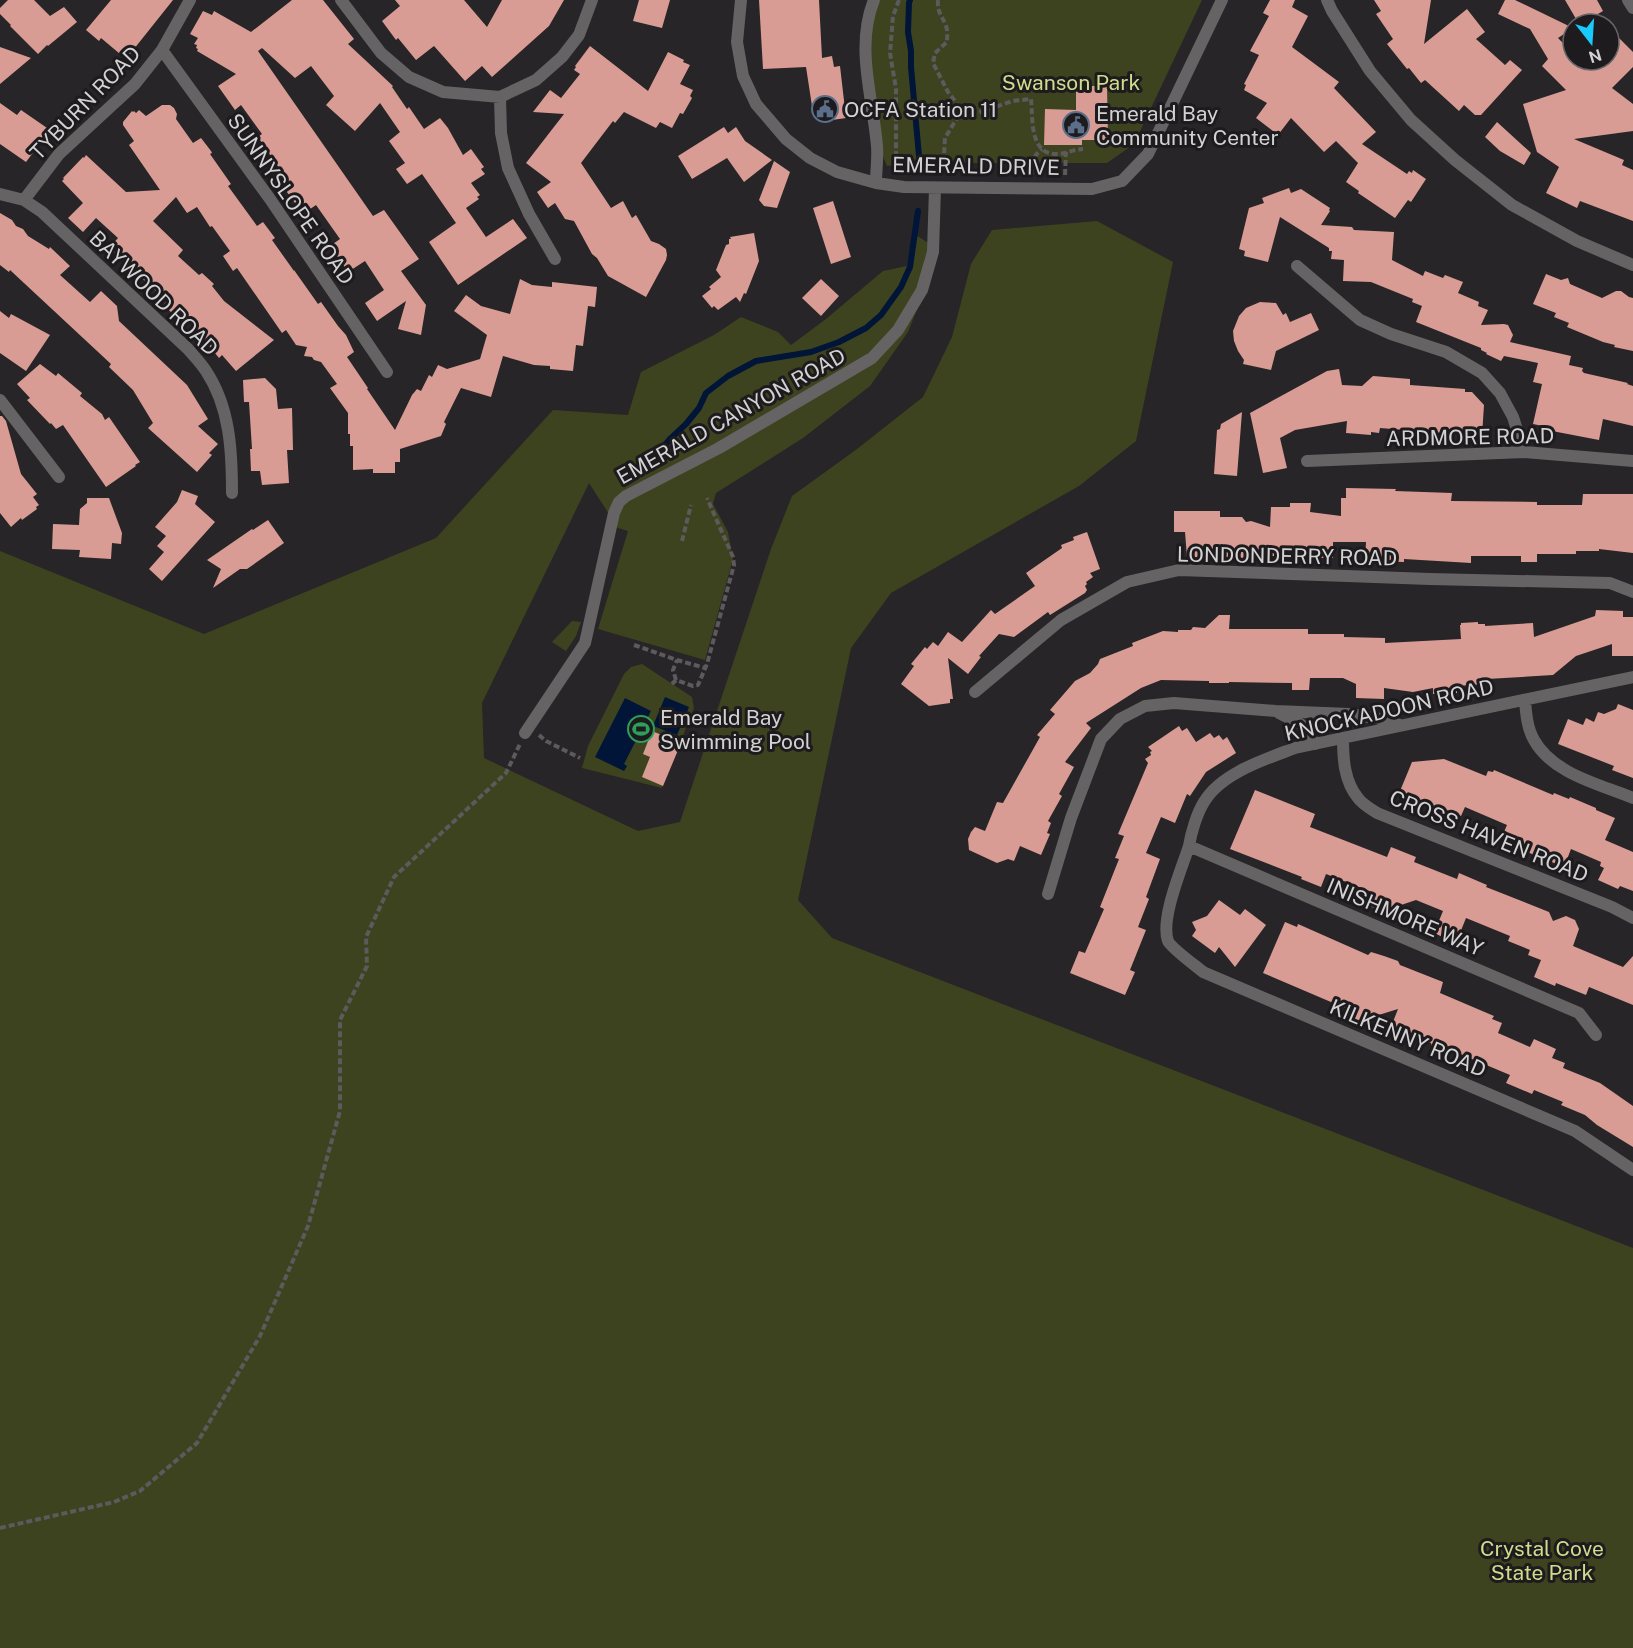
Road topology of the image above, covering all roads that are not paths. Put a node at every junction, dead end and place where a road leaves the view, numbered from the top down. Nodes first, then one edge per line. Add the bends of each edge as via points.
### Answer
1 (190, 0) edge
2 (341, 0) edge
3 (592, 0) edge
4 (741, 0) edge
5 (874, 0) edge
6 (1222, 0) edge
7 (1327, 0) edge
8 (1628, 0) edge
9 (1633, 8) edge
10 (162, 50) junction
11 (500, 97) junction
12 (876, 183) junction
13 (935, 188) junction
14 (0, 194) edge
15 (24, 200) junction
16 (555, 259) dead end
17 (1633, 265) edge
18 (1297, 266) dead end
19 (387, 372) dead end
20 (0, 400) edge
21 (1524, 452) junction
22 (1307, 460) dead end
23 (1633, 461) edge
24 (59, 477) dead end
25 (232, 493) dead end
26 (1633, 592) edge
27 (1633, 677) edge
28 (975, 692) dead end
29 (1525, 700) junction
30 (1276, 711) junction
31 (1401, 726) junction
32 (527, 730) road end
33 (1343, 738) junction
34 (1315, 744) junction
35 (1633, 798) edge
36 (1190, 846) junction
37 (1048, 894) dead end
38 (1633, 918) edge
39 (1169, 943) joint
40 (1596, 1035) dead end
41 (1633, 1170) edge

1 - 10 street, TYBURN ROAD
2 - 11 street via 381,53 409,77 443,92
3 - 11 street via 579,35 562,57 536,80
4 - 12 street, EMERALD DRIVE via 736,42 743,76 756,104 786,139 810,158 837,172
5 - 12 street via 865,42 877,148
6 - 13 street, EMERALD DRIVE via 1148,154 1122,181 1092,189
7 - 17 street via 1370,71 1411,120 1455,160 1512,205 1577,241
8 - 9 street
10 - 15 street, TYBURN ROAD via 135,84 59,154
10 - 19 street, SUNNYSLOPE ROAD via 270,199
11 - 16 street via 501,133 508,168
12 - 13 street, EMERALD DRIVE
13 - 32 street, EMERALD CANYON ROAD via 933,252 922,290 898,330 872,358 619,502 585,643
14 - 15 street, BAYWOOD ROAD
15 - 25 street, BAYWOOD ROAD via 42,212 205,369 225,411
18 - 21 street via 1360,320 1446,352 1482,373 1500,393 1513,417
20 - 24 street
21 - 22 street, ARDMORE ROAD
21 - 23 street, ARDMORE ROAD
26 - 28 street, LONDONDERRY ROAD via 1610,583 1179,570 1127,582 1061,620
27 - 29 street, KNOCKADOON ROAD
29 - 31 street, KNOCKADOON ROAD
29 - 35 street via 1534,740 1551,761 1574,775
30 - 31 street via 1349,714
30 - 34 street via 1302,725
30 - 37 street via 1174,703 1145,706 1120,719 1101,739
31 - 33 street, KNOCKADOON ROAD
33 - 34 street, KNOCKADOON ROAD
33 - 38 street, CROSS HAVEN ROAD via 1348,781 1358,799 1377,813
34 - 36 street, KNOCKADOON ROAD via 1255,763 1226,780 1204,802
36 - 39 street, KNOCKADOON ROAD via 1170,906 1166,925
36 - 40 street, INISHMORE WAY via 1580,1013
39 - 41 street, KILKENNY ROAD via 1203,972 1575,1131

